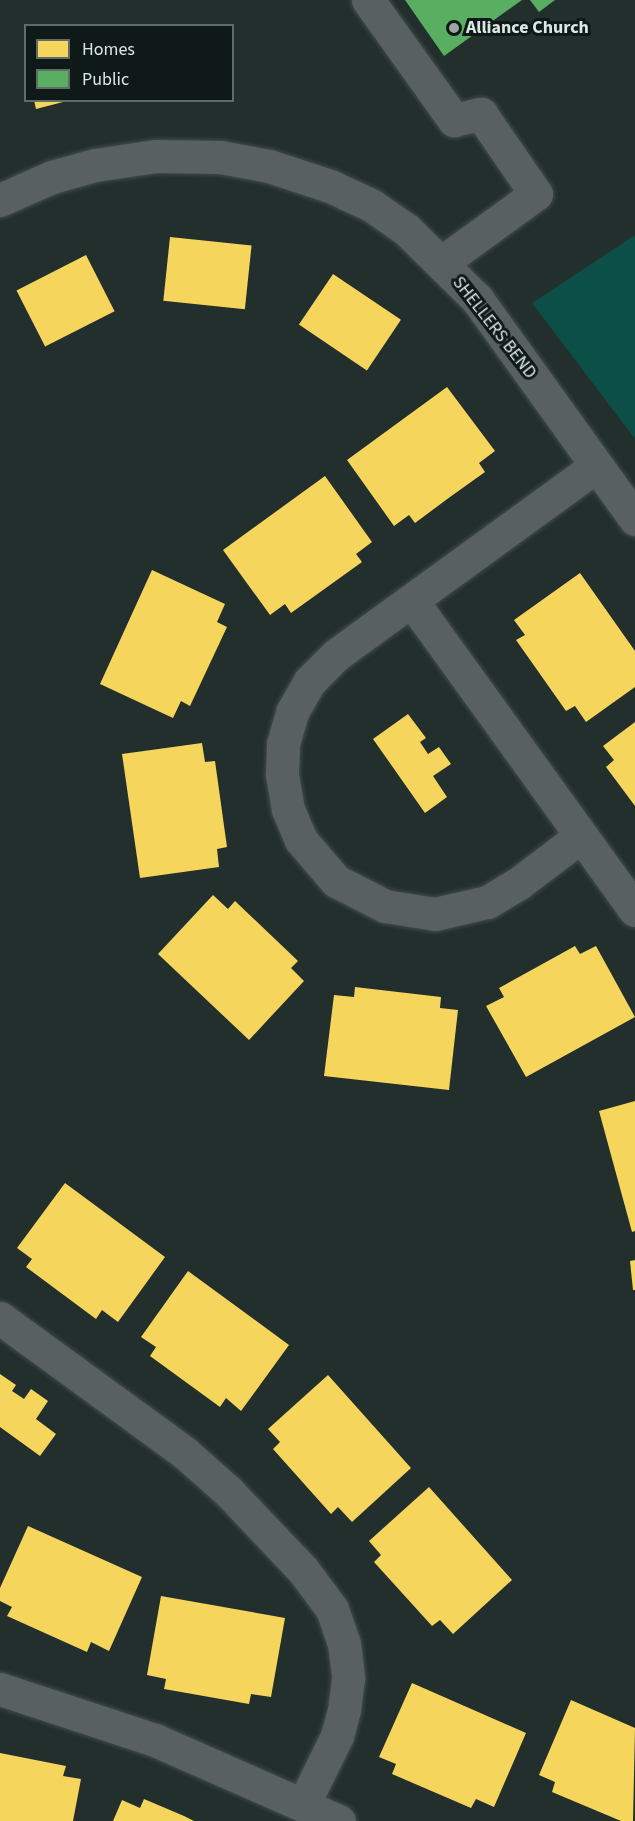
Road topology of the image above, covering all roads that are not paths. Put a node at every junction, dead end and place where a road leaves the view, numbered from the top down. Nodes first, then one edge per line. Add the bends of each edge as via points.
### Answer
1 (368, 0) edge
2 (0, 200) edge
3 (442, 262) junction
4 (596, 466) junction
5 (635, 519) edge
6 (412, 601) junction
7 (580, 836) junction
8 (635, 910) edge
9 (0, 1318) edge
10 (0, 1689) edge
11 (304, 1803) junction
12 (339, 1821) edge

1 - 3 street via 454,120 480,114 536,194
2 - 3 street, SHELLERS BEND via 52,177 95,165 156,156 220,157 269,166 330,186 371,206
3 - 4 street, SHELLERS BEND via 477,299
4 - 5 street, SHELLERS BEND
4 - 6 street
6 - 7 street
6 - 7 street via 336,655 309,682 292,712 283,744 282,774 288,809 301,840 336,881 361,896 386,906 435,914 487,902 519,883
7 - 8 street
9 - 11 street via 158,1433 219,1483 303,1570 332,1609 344,1643 348,1678 344,1710 337,1736
10 - 11 street via 155,1740
11 - 12 street

